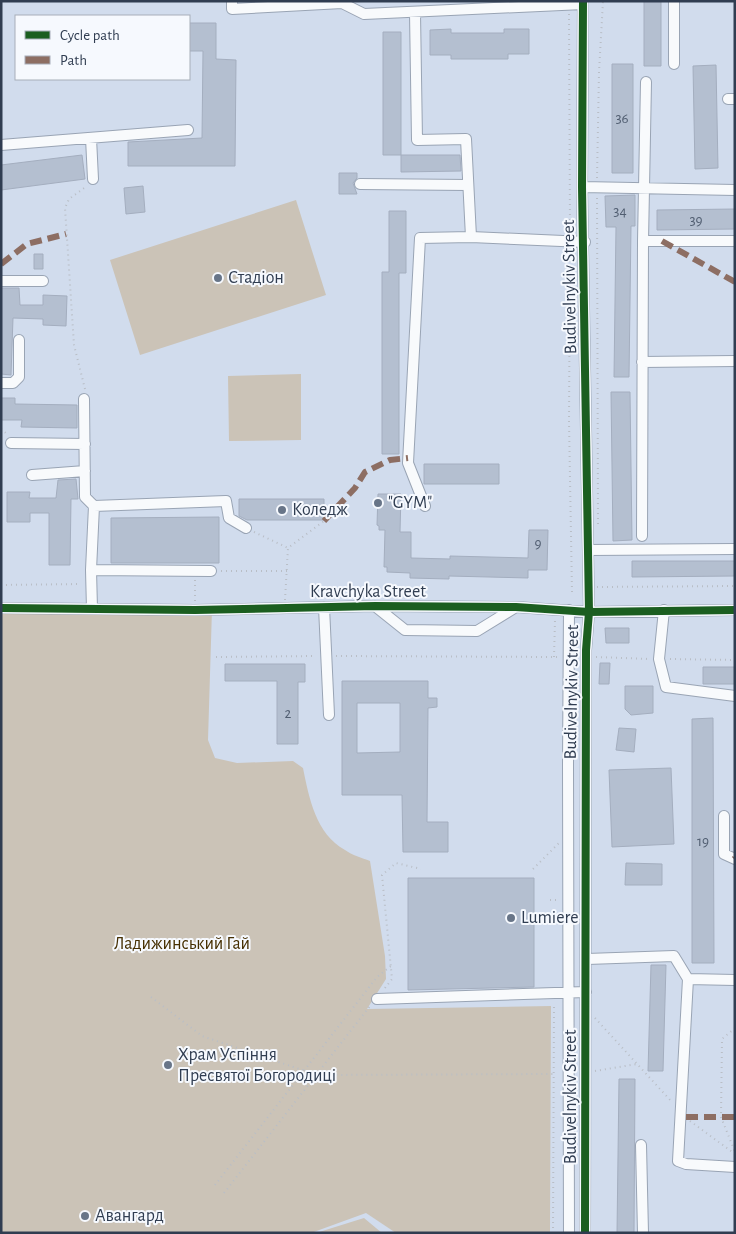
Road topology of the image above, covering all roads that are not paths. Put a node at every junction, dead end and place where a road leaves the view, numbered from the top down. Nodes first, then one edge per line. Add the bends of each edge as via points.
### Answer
1 (232, 1) edge
2 (674, 1) edge
3 (583, 3) edge
4 (416, 13) junction
5 (674, 64) dead end
6 (646, 82) dead end
7 (188, 130) dead end
8 (91, 138) junction
9 (1, 145) edge
10 (93, 179) road end
11 (360, 184) dead end
12 (468, 185) junction
13 (582, 187) junction
14 (644, 190) junction
15 (735, 190) edge
16 (470, 236) junction
17 (735, 240) edge
18 (585, 242) junction
19 (643, 242) junction
20 (1, 281) edge
21 (42, 281) dead end
22 (19, 340) dead end
23 (735, 360) edge
24 (642, 362) junction
25 (1, 383) edge
26 (84, 399) road end
27 (10, 443) dead end
28 (85, 444) junction
29 (85, 471) junction
30 (32, 474) dead end
31 (94, 506) junction
32 (425, 506) dead end
33 (246, 528) road end
34 (642, 536) dead end
35 (735, 549) edge
36 (588, 550) junction
37 (92, 570) junction
38 (211, 571) road end
39 (375, 606) junction
40 (324, 607) junction
41 (516, 607) junction
42 (1, 608) edge
43 (92, 610) junction
44 (569, 610) junction
45 (664, 610) junction
46 (735, 610) edge
47 (589, 612) junction
48 (735, 696) edge
49 (329, 716) dead end
50 (724, 816) dead end
51 (735, 860) edge
52 (568, 868) junction
53 (586, 869) junction
54 (587, 959) junction
55 (688, 979) junction
56 (735, 980) edge
57 (568, 992) junction
58 (586, 992) junction
59 (380, 994) road end
60 (641, 1145) dead end
61 (735, 1166) edge
62 (569, 1233) edge
63 (585, 1233) edge
64 (643, 1233) edge

1 - 4 street via 232,9 342,3 364,14
2 - 5 street
3 - 4 street
3 - 13 street, Budivelnykiv Street
4 - 12 street via 418,140 466,139
6 - 14 street
7 - 8 street
8 - 9 street
8 - 10 street
11 - 12 street
12 - 16 street
13 - 14 street
13 - 18 street, Budivelnykiv Street
14 - 15 street
14 - 19 street
16 - 18 street
16 - 32 street via 420,238 408,463
17 - 19 street
18 - 36 street, Budivelnykiv Street
19 - 24 street
20 - 21 street
22 - 25 street via 19,377 13,382
23 - 24 street
24 - 34 street
26 - 28 street
27 - 28 street
28 - 29 street
29 - 30 street
29 - 31 street via 85,497
31 - 33 street via 226,501 229,518
31 - 37 street
35 - 36 street
36 - 47 street, Budivelnykiv Street
37 - 38 street
37 - 43 street
39 - 40 street, Kravchyka Street
39 - 41 street, Kravchyka Street
39 - 41 street via 405,630 477,631
40 - 43 street, Kravchyka Street
40 - 49 street
41 - 44 street, Kravchyka Street
42 - 43 street, Kravchyka Street
44 - 47 street, Kravchyka Street
44 - 52 street
45 - 46 street, Kravchyka Street
45 - 47 street, Kravchyka Street
45 - 48 street via 659,659 666,686
47 - 53 street, Budivelnykiv Street via 586,650
50 - 51 street via 724,854
52 - 53 street
52 - 57 street
53 - 54 street, Budivelnykiv Street
54 - 55 street via 674,956
54 - 58 street, Budivelnykiv Street
55 - 56 street
55 - 61 street via 678,1161
57 - 58 street
57 - 59 street
57 - 62 street
58 - 63 street, Budivelnykiv Street
60 - 64 street

